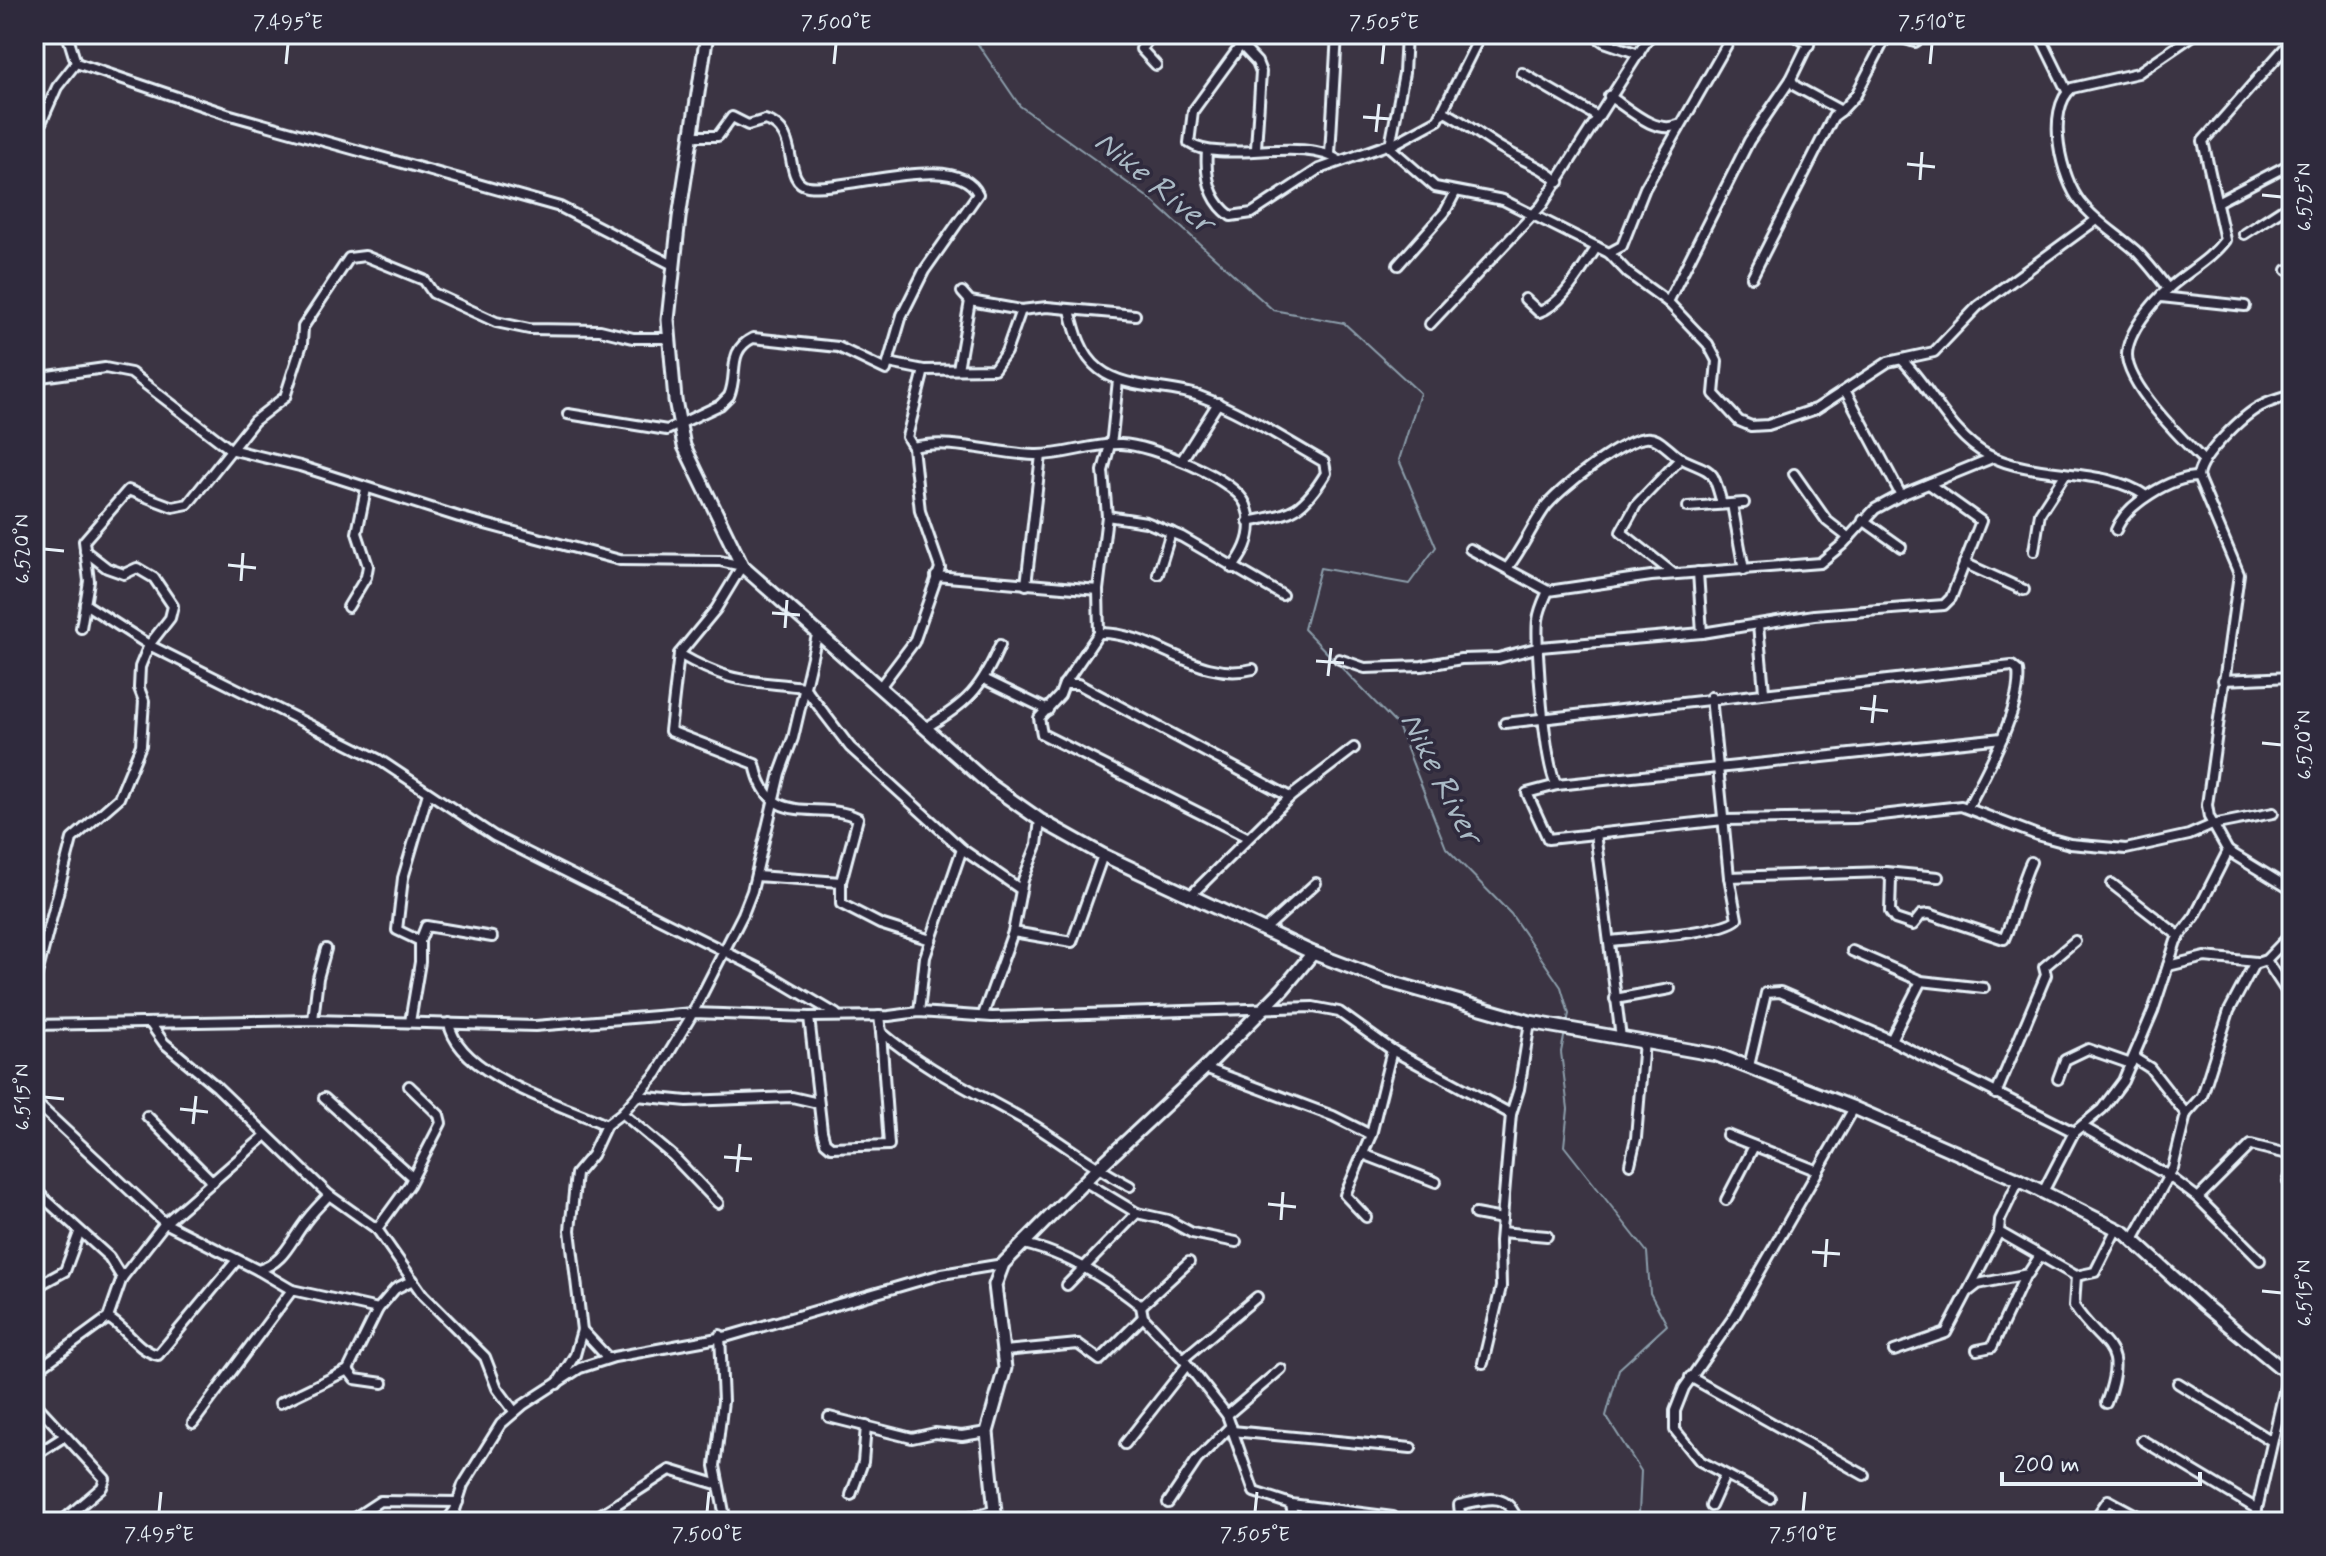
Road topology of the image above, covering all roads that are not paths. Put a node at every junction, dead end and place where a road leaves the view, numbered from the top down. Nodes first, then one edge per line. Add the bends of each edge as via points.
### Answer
1 (67, 34) edge
2 (707, 34) edge
3 (1153, 34) edge
4 (1249, 34) edge
5 (1337, 34) edge
6 (1406, 34) edge
7 (1481, 34) edge
8 (1592, 34) edge
9 (1651, 34) edge
10 (1733, 34) edge
11 (1793, 34) edge
12 (1813, 34) edge
13 (1927, 34) edge
14 (2039, 34) edge
15 (2195, 34) edge
16 (1881, 36) edge
17 (2292, 40) edge
18 (1241, 45) junction
19 (1809, 45) junction
20 (1639, 54) junction
21 (76, 63) junction
22 (1156, 65) dead end
23 (1522, 73) dead end
24 (1791, 79) junction
25 (2067, 91) junction
26 (1609, 96) junction
27 (1443, 111) junction
28 (1841, 111) junction
29 (1598, 117) junction
30 (1678, 125) junction
31 (692, 136) junction
32 (34, 139) edge
33 (1390, 146) junction
34 (1256, 148) junction
35 (1207, 151) junction
36 (1330, 154) junction
37 (1340, 161) junction
38 (2292, 163) edge
39 (1559, 182) junction
40 (1455, 193) junction
41 (2217, 202) junction
42 (2292, 203) edge
43 (1531, 213) junction
44 (2096, 220) junction
45 (2244, 234) dead end
46 (1597, 247) junction
47 (1609, 253) junction
48 (673, 265) junction
49 (1398, 265) dead end
50 (1752, 277) dead end
51 (2168, 289) junction
52 (962, 292) dead end
53 (2161, 297) junction
54 (1525, 299) dead end
55 (970, 301) junction
56 (1668, 302) junction
57 (2245, 306) dead end
58 (1021, 310) junction
59 (1070, 310) junction
60 (1135, 315) dead end
61 (1430, 324) dead end
62 (670, 338) junction
63 (1903, 361) junction
64 (889, 363) junction
65 (958, 369) junction
66 (924, 370) junction
67 (34, 378) edge
68 (1118, 380) junction
69 (1846, 392) junction
70 (2292, 395) edge
71 (1218, 403) junction
72 (568, 414) dead end
73 (679, 426) junction
74 (1108, 445) junction
75 (913, 447) junction
76 (230, 449) junction
77 (1041, 455) junction
78 (1681, 458) junction
79 (1992, 458) junction
80 (2202, 459) junction
81 (1182, 460) junction
82 (1794, 474) dead end
83 (2064, 476) junction
84 (2198, 477) junction
85 (1929, 484) junction
86 (366, 489) junction
87 (1901, 495) junction
88 (2146, 496) junction
89 (1744, 503) dead end
90 (1722, 504) junction
91 (1732, 504) junction
92 (1688, 507) dead end
93 (1107, 516) junction
94 (1863, 520) junction
95 (1248, 522) junction
96 (2116, 530) dead end
97 (1171, 532) junction
98 (1849, 538) junction
99 (1901, 547) dead end
100 (1470, 549) dead end
101 (84, 550) junction
102 (2034, 551) dead end
103 (1964, 563) junction
104 (742, 566) junction
105 (1508, 567) junction
106 (1232, 568) junction
107 (1744, 570) junction
108 (1698, 572) junction
109 (1158, 574) dead end
110 (1674, 574) junction
111 (936, 576) junction
112 (1026, 585) junction
113 (1098, 590) junction
114 (2024, 590) dead end
115 (1548, 591) junction
116 (1282, 595) dead end
117 (85, 604) junction
118 (348, 607) dead end
119 (1758, 625) junction
120 (81, 628) dead end
121 (819, 630) junction
122 (1099, 633) junction
123 (1702, 633) junction
124 (149, 645) junction
125 (1000, 645) dead end
126 (1540, 647) junction
127 (679, 654) junction
128 (1339, 659) dead end
129 (1253, 669) dead end
130 (2292, 677) edge
131 (986, 680) junction
132 (2223, 680) junction
133 (1064, 684) junction
134 (804, 687) junction
135 (880, 687) junction
136 (1764, 691) junction
137 (1711, 697) junction
138 (1048, 710) junction
139 (1544, 716) junction
140 (1505, 723) dead end
141 (925, 728) junction
142 (2002, 738) junction
143 (1354, 748) dead end
144 (1718, 767) junction
145 (1557, 785) junction
146 (428, 793) junction
147 (1290, 797) junction
148 (774, 798) junction
149 (1968, 807) junction
150 (2273, 813) dead end
151 (1040, 820) junction
152 (1724, 820) junction
153 (2212, 825) junction
154 (1595, 833) junction
155 (1247, 837) junction
156 (962, 849) junction
157 (2228, 851) junction
158 (1103, 855) junction
159 (2031, 862) dead end
160 (1885, 872) junction
161 (756, 876) junction
162 (1729, 877) junction
163 (1938, 877) dead end
164 (841, 882) junction
165 (1316, 883) dead end
166 (2112, 884) dead end
167 (1020, 889) junction
168 (2292, 890) edge
169 (1189, 897) junction
170 (1263, 931) junction
171 (1013, 932) junction
172 (2292, 933) edge
173 (2179, 936) junction
174 (492, 937) dead end
175 (931, 940) junction
176 (420, 941) junction
177 (1610, 941) junction
178 (2075, 941) dead end
179 (326, 949) dead end
180 (725, 951) junction
181 (1852, 951) dead end
182 (1313, 953) junction
183 (2261, 961) junction
184 (2168, 966) junction
185 (1921, 981) junction
186 (34, 986) edge
187 (1984, 988) dead end
188 (1670, 989) dead end
189 (1615, 999) junction
190 (2292, 1000) edge
191 (1261, 1009) junction
192 (919, 1012) junction
193 (693, 1013) junction
194 (836, 1015) junction
195 (983, 1015) junction
196 (879, 1016) junction
197 (809, 1017) junction
198 (313, 1020) junction
199 (410, 1022) junction
200 (150, 1023) junction
201 (449, 1023) junction
202 (1536, 1023) junction
203 (34, 1025) edge
204 (881, 1032) junction
205 (1621, 1038) junction
206 (1891, 1040) junction
207 (1644, 1041) junction
208 (1392, 1050) junction
209 (2133, 1061) junction
210 (1749, 1066) junction
211 (1205, 1068) junction
212 (2058, 1079) dead end
213 (409, 1086) dead end
214 (1996, 1094) junction
215 (637, 1096) junction
216 (324, 1098) dead end
217 (34, 1101) edge
218 (818, 1103) junction
219 (1854, 1108) junction
220 (622, 1113) junction
221 (1511, 1114) junction
222 (2186, 1114) junction
223 (147, 1116) dead end
224 (606, 1125) junction
225 (2078, 1130) junction
226 (1371, 1135) junction
227 (1727, 1135) dead end
228 (265, 1136) junction
229 (1754, 1146) junction
230 (1363, 1154) junction
231 (2292, 1155) edge
232 (1630, 1164) dead end
233 (1097, 1169) junction
234 (1818, 1171) junction
235 (2292, 1172) edge
236 (2169, 1176) junction
237 (412, 1177) junction
238 (2019, 1180) junction
239 (1084, 1181) junction
240 (213, 1182) junction
241 (1436, 1182) dead end
242 (2288, 1182) dead end
243 (1130, 1186) dead end
244 (34, 1189) edge
245 (2043, 1192) junction
246 (329, 1195) junction
247 (2198, 1198) junction
248 (1726, 1200) dead end
249 (718, 1203) dead end
250 (1137, 1213) junction
251 (1475, 1214) dead end
252 (1366, 1217) dead end
253 (1502, 1219) junction
254 (165, 1223) junction
255 (2117, 1228) junction
256 (377, 1229) junction
257 (1501, 1232) junction
258 (1999, 1232) junction
259 (79, 1233) junction
260 (1547, 1236) dead end
261 (2133, 1240) junction
262 (1236, 1242) dead end
263 (1024, 1244) junction
264 (2039, 1257) junction
265 (237, 1260) junction
266 (2260, 1260) dead end
267 (1189, 1262) dead end
268 (1003, 1264) junction
269 (1082, 1267) junction
270 (258, 1270) junction
271 (2025, 1276) junction
272 (2076, 1276) junction
273 (122, 1278) junction
274 (413, 1280) junction
275 (1067, 1285) dead end
276 (35, 1286) edge
277 (292, 1290) junction
278 (1968, 1291) junction
279 (1257, 1297) dead end
280 (1141, 1306) junction
281 (378, 1309) junction
282 (1143, 1317) junction
283 (108, 1318) junction
284 (582, 1330) junction
285 (720, 1335) junction
286 (1977, 1350) dead end
287 (1005, 1351) junction
288 (1894, 1351) dead end
289 (608, 1358) junction
290 (1185, 1362) junction
291 (1483, 1363) dead end
292 (1281, 1369) dead end
293 (348, 1370) junction
294 (34, 1372) edge
295 (2290, 1375) edge
296 (1690, 1377) junction
297 (383, 1383) dead end
298 (2178, 1383) dead end
299 (557, 1384) junction
300 (34, 1402) edge
301 (280, 1403) dead end
302 (2106, 1403) dead end
303 (514, 1411) junction
304 (1227, 1415) junction
305 (829, 1417) dead end
306 (193, 1423) dead end
307 (866, 1426) junction
308 (1232, 1429) junction
309 (987, 1432) junction
310 (65, 1436) junction
311 (2142, 1440) dead end
312 (2272, 1441) junction
313 (1125, 1444) dead end
314 (1411, 1448) dead end
315 (34, 1456) edge
316 (1725, 1475) junction
317 (1864, 1475) dead end
318 (716, 1484) junction
319 (851, 1495) dead end
320 (1770, 1498) dead end
321 (458, 1502) junction
322 (1168, 1503) dead end
323 (1291, 1504) junction
324 (1711, 1506) dead end
325 (2257, 1509) junction
326 (996, 1516) edge
327 (1393, 1517) dead end
328 (1364, 1518) edge
329 (61, 1522) edge
330 (348, 1522) edge
331 (446, 1522) edge
332 (589, 1522) edge
333 (726, 1522) edge
334 (956, 1522) edge
335 (1294, 1522) edge
336 (1461, 1522) edge
337 (1518, 1522) edge
338 (2093, 1522) edge
339 (2149, 1522) edge
340 (2254, 1522) edge

1 - 21 street
2 - 31 main road
3 - 22 street via 1141,49
4 - 18 street
5 - 36 street
6 - 33 street
7 - 27 street
8 - 20 street
9 - 20 street
10 - 30 street
11 - 19 street
12 - 19 street
13 - 16 street via 1919,42
14 - 25 street
15 - 25 street via 2138,73
16 - 28 street via 1856,95
17 - 41 street via 2203,141
18 - 34 street via 1261,72
18 - 35 street via 1189,121 1189,143
19 - 24 street
20 - 26 street
21 - 32 street via 57,87
21 - 48 street via 227,114 560,207
23 - 29 street
24 - 28 street
24 - 56 street via 1749,141
25 - 44 street via 2057,116 2058,138 2072,188
26 - 29 street
26 - 30 street via 1657,126
27 - 33 street via 1438,120
27 - 39 street via 1502,149 1545,168
28 - 50 street via 1779,216
29 - 39 street
30 - 47 street via 1632,214 1622,246
31 - 48 main road
31 - 64 street via 718,136 732,117 748,125 771,121 788,141 792,168 804,186 829,188 915,171 973,185 976,199 924,271 902,315
33 - 37 street
33 - 40 street via 1435,187
34 - 35 street
34 - 36 street
35 - 37 street via 1206,178 1217,202 1231,216 1252,213
36 - 37 street
38 - 41 street
39 - 43 street
40 - 43 street via 1503,200
40 - 49 street
41 - 51 street via 2225,240
42 - 45 street
43 - 46 street
43 - 61 street
44 - 51 street via 2134,249
44 - 63 street via 1978,306 1934,352
46 - 47 street
46 - 54 street via 1546,309 1539,312
47 - 56 street
48 - 62 main road
51 - 53 street
52 - 55 street
53 - 57 street
53 - 80 street via 2129,342 2128,365 2160,413
55 - 58 street
55 - 65 street
56 - 69 street via 1708,344 1717,361 1714,394 1739,421 1768,425 1811,412
58 - 59 street
58 - 65 street via 994,369
59 - 60 street
59 - 68 street via 1088,356
62 - 73 main road
62 - 76 street via 496,322 433,293 424,280 365,256 349,258 303,327 285,397
63 - 69 street via 1888,362
63 - 79 street via 1965,440
64 - 66 street
64 - 73 street via 883,370 838,347 753,338 735,353 729,396
65 - 66 street
66 - 75 street via 907,437
67 - 76 street via 105,368 131,373
68 - 71 street
68 - 74 street
69 - 87 street
70 - 80 street via 2248,414
71 - 81 street
71 - 95 street via 1327,468 1315,490 1286,516
72 - 73 street via 667,430
73 - 104 main road
74 - 77 street
74 - 81 street
74 - 93 street via 1103,471
75 - 77 street via 931,443
75 - 111 street via 920,511 940,568
76 - 86 street
76 - 101 street via 182,507 128,490 89,533
77 - 112 street
78 - 90 street via 1706,467
78 - 105 street via 1648,437 1624,446 1557,493
78 - 110 street via 1636,505 1621,532
79 - 83 street
79 - 85 street
80 - 84 street
81 - 95 street via 1235,492 1246,504
82 - 98 street via 1827,521
83 - 88 street via 2118,482
83 - 102 street via 2040,513
84 - 88 street via 2183,477
84 - 132 street via 2239,574
85 - 87 street
85 - 103 street via 1980,518
86 - 104 street via 620,560
86 - 118 street via 357,533 368,566
87 - 94 street
88 - 96 street via 2123,515
89 - 91 street
90 - 91 street
90 - 92 street
91 - 107 street
93 - 97 street
93 - 113 street
94 - 98 street
94 - 99 street
95 - 106 street via 1248,543
97 - 106 street
97 - 109 street
98 - 107 street via 1820,563
100 - 105 street
101 - 117 street via 89,565
101 - 124 street via 107,568 124,574 137,568 154,578 173,606
103 - 114 street
103 - 119 street via 1944,605
104 - 121 main road
104 - 127 street
105 - 115 street
106 - 116 street
107 - 108 street
108 - 110 street
108 - 123 street
110 - 115 street
111 - 112 street
111 - 135 street via 914,642
112 - 113 street
113 - 122 street
115 - 126 street via 1538,620
117 - 120 street
117 - 124 street
119 - 123 street
119 - 136 street
121 - 134 street
121 - 135 main road
122 - 129 street via 1124,637 1212,671
122 - 133 street
123 - 126 street
124 - 146 street via 378,759
124 - 186 street via 140,667 141,745 119,798 72,839
125 - 131 street
126 - 128 street via 1498,658 1422,666 1365,668
126 - 139 street
127 - 134 street via 726,678
127 - 148 street via 670,731 755,764 762,791
130 - 132 street
131 - 138 street
131 - 141 street via 966,702
132 - 153 street via 2207,805
133 - 138 street
133 - 147 street via 1091,691
134 - 148 street
134 - 156 street via 850,747
135 - 141 main road
136 - 137 street
136 - 142 street via 2012,666 2019,681
137 - 139 street
137 - 144 street
138 - 155 street via 1039,718 1042,734
139 - 140 street
139 - 145 street via 1550,773
141 - 151 main road
142 - 144 street
142 - 149 street
143 - 147 street
144 - 145 street
144 - 152 street
145 - 154 street via 1527,793 1545,838
146 - 176 street via 403,878 397,930
146 - 180 street via 494,836
147 - 155 street
148 - 161 street
148 - 164 street via 806,811 858,818
149 - 152 street via 1827,819
149 - 153 street via 2037,835 2101,848 2126,849
150 - 153 street
151 - 158 main road
151 - 167 street via 1037,845
152 - 154 street
152 - 162 street
153 - 157 street
154 - 177 street
155 - 169 street
156 - 167 street
156 - 175 street
157 - 168 street
157 - 173 street
158 - 169 main road
158 - 171 street via 1072,942
159 - 160 street via 2004,939 1929,914 1913,925 1895,919 1890,912 1891,878
160 - 162 street
160 - 163 street
161 - 164 street
161 - 180 street
162 - 177 street via 1735,922
164 - 175 street via 841,904 880,924
165 - 170 street
166 - 173 street
167 - 171 street
169 - 170 main road
170 - 182 main road
171 - 195 street
172 - 183 street
173 - 184 street
174 - 176 street via 426,926
175 - 192 street
176 - 199 street
177 - 189 street
178 - 214 street via 2044,967 2046,975
179 - 198 street
180 - 193 street
180 - 194 street
181 - 185 street
182 - 191 main road
182 - 202 main road via 1387,981
183 - 184 street via 2205,957
183 - 190 street
183 - 222 street via 2229,1011 2202,1096
184 - 209 street
185 - 187 street
185 - 206 street
188 - 189 street
189 - 205 street
191 - 195 street
191 - 208 street via 1330,1008
191 - 211 main road
192 - 195 street
192 - 196 street
193 - 197 street
193 - 201 street via 535,1026
193 - 215 street
194 - 196 street
194 - 197 street
196 - 204 street
197 - 218 street
198 - 199 street
198 - 200 street
199 - 201 street
200 - 203 street
200 - 228 street via 164,1043
201 - 224 street via 463,1049 492,1073 538,1099
202 - 205 main road
202 - 221 street
204 - 218 street via 889,1145 831,1147 825,1142
204 - 233 street via 915,1061 1035,1127
205 - 207 main road
206 - 210 street via 1787,995 1766,993
206 - 214 street
207 - 210 main road
207 - 232 street
208 - 221 street
208 - 226 street
209 - 212 street via 2088,1049 2065,1060
209 - 222 street via 2150,1068
209 - 225 street via 2113,1097
210 - 219 main road
211 - 226 street
211 - 233 main road
213 - 237 street via 441,1119
214 - 225 street
215 - 218 street via 687,1101 792,1097
215 - 220 street
216 - 237 street
217 - 254 street
219 - 234 street
219 - 238 main road
220 - 224 street
220 - 249 street
221 - 253 street
222 - 236 street
223 - 240 street
224 - 284 street via 574,1179 571,1248
225 - 236 street
225 - 245 street
226 - 230 street
227 - 229 street
228 - 240 street
228 - 246 street
229 - 234 street
229 - 248 street
230 - 241 street
230 - 252 street via 1345,1195
231 - 247 street via 2251,1145
233 - 239 main road
233 - 243 street
234 - 296 street via 1735,1315
235 - 242 street
236 - 247 street
236 - 261 street
237 - 256 street
238 - 245 main road
238 - 258 street
239 - 250 street
239 - 263 main road
240 - 254 street
244 - 259 street
245 - 255 main road
246 - 256 street
246 - 270 street via 289,1249
247 - 266 street
250 - 262 street
250 - 269 street
251 - 253 street
253 - 257 street
254 - 265 street
254 - 273 street
255 - 261 main road
255 - 272 street via 2095,1272
256 - 274 street
257 - 260 street
257 - 291 street via 1501,1287
258 - 264 street
258 - 278 street
259 - 273 street via 109,1257
259 - 276 street via 65,1271
261 - 295 main road
263 - 268 main road
263 - 269 street
264 - 271 street
264 - 272 street
265 - 270 street
265 - 283 street via 158,1355 131,1340
267 - 280 street
268 - 285 street via 942,1274
268 - 287 main road via 995,1285
269 - 275 street
269 - 280 street
270 - 277 street
271 - 278 street via 1978,1284
271 - 286 street via 1992,1347
272 - 302 street via 2074,1306 2114,1355 2115,1380
273 - 283 street
274 - 281 street via 395,1289
274 - 303 street via 437,1312 485,1357 497,1388
277 - 281 street
277 - 306 street
278 - 288 street via 1946,1333
279 - 290 street
280 - 282 street
281 - 293 street
282 - 287 street via 1100,1360 1078,1344
282 - 290 street
283 - 294 street
284 - 289 street
284 - 299 street via 575,1355
285 - 289 street
285 - 318 street via 723,1401
287 - 309 main road
289 - 299 street
290 - 304 street
290 - 313 street
292 - 304 street
293 - 297 street via 355,1379
293 - 301 street
295 - 312 street
296 - 316 street via 1679,1398 1675,1430 1700,1461
296 - 317 street
298 - 312 street
299 - 303 street
300 - 310 street
303 - 321 street via 487,1442
304 - 308 street
305 - 307 street
307 - 309 street via 912,1438
307 - 319 street via 863,1462
308 - 314 street
308 - 322 street via 1197,1460
308 - 323 street via 1254,1492
309 - 326 main road
310 - 315 street
310 - 329 street via 105,1479
311 - 325 street
312 - 325 street
316 - 320 street
316 - 324 street
318 - 332 street via 670,1470
318 - 333 street
321 - 330 street via 380,1501
321 - 331 street
323 - 328 street
323 - 335 street
325 - 340 street
326 - 334 street
327 - 328 street
336 - 337 street via 1459,1505 1502,1499 1509,1502
338 - 339 street via 2108,1500

